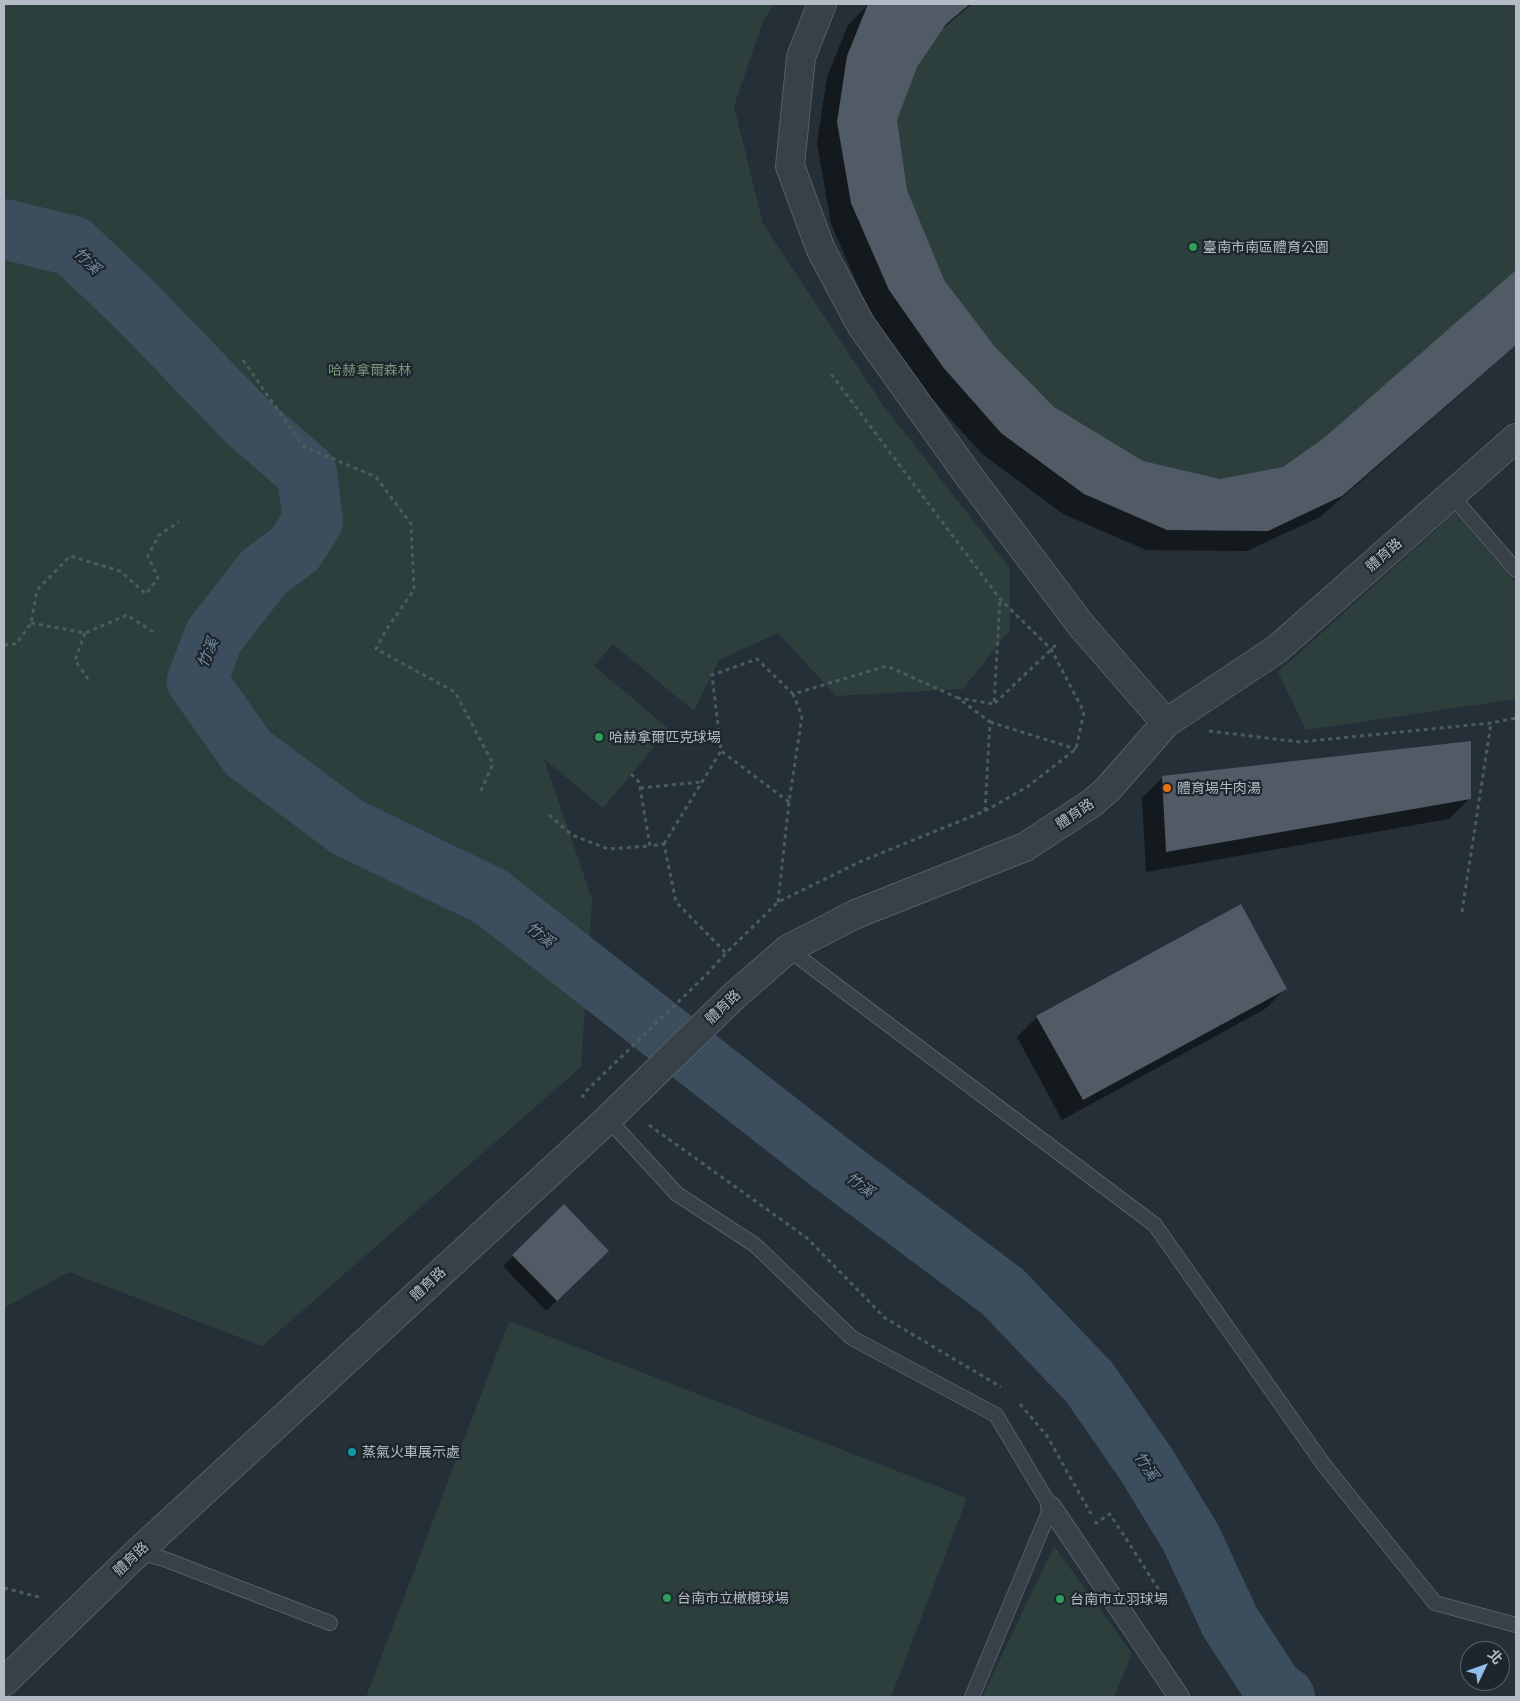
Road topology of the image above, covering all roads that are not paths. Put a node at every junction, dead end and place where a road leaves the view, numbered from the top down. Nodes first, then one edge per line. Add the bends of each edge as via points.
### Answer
1 (822, 4) edge
2 (1516, 438) edge
3 (1451, 495) junction
4 (1516, 570) edge
5 (1166, 723) junction
6 (788, 949) junction
7 (613, 1114) junction
8 (1051, 1507) junction
9 (138, 1552) junction
10 (330, 1623) dead end
11 (1516, 1625) edge
12 (4, 1682) edge
13 (972, 1697) edge
14 (1179, 1697) edge

1 - 5 street via 801,57 790,166 821,250 861,325 971,479 1081,626
2 - 3 street, 體育路
3 - 4 lane
3 - 5 street, 體育路 via 1277,649
5 - 6 street, 體育路 via 1108,789 1025,847 856,914
6 - 7 street, 體育路 via 734,996
6 - 11 lane via 1155,1226 1324,1465 1435,1603
7 - 8 lane via 677,1194 755,1245 852,1338 996,1415
7 - 9 street, 體育路
8 - 13 lane
8 - 14 street
9 - 10 lane
9 - 12 street, 體育路

